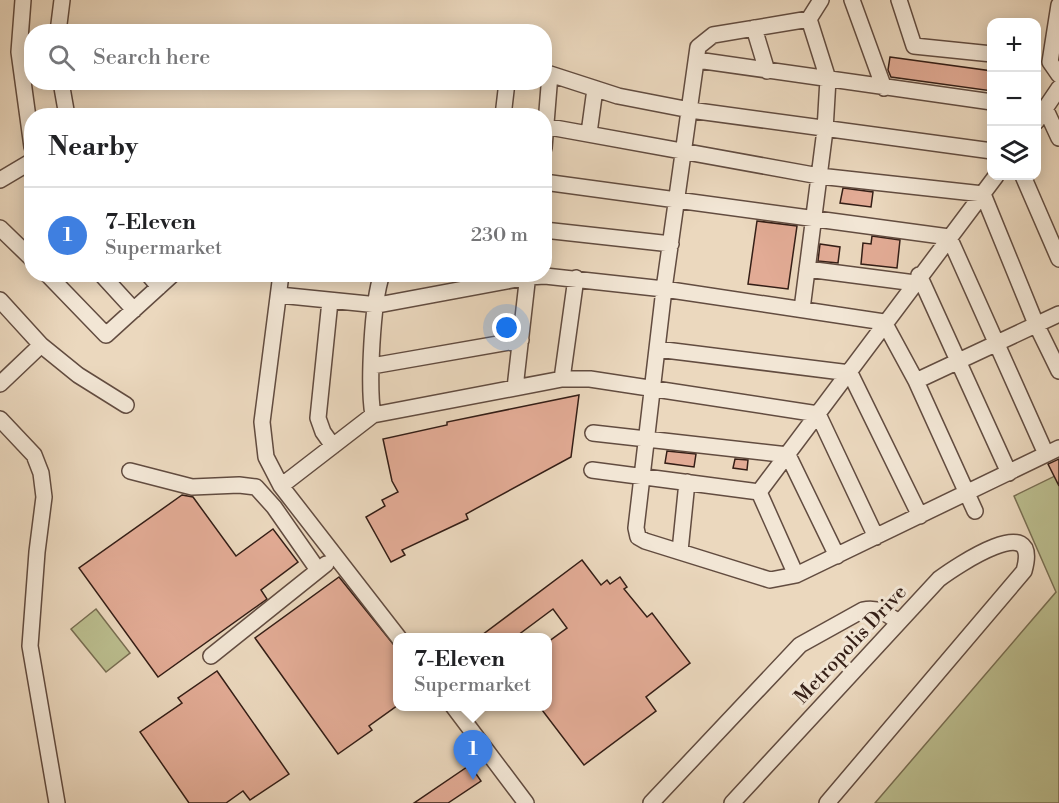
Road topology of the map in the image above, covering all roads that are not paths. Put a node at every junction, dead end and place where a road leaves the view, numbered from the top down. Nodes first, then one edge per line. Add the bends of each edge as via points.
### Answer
1 (23, 0) edge
2 (62, 0) edge
3 (821, 0) edge
4 (852, 0) edge
5 (899, 0) edge
6 (1059, 5) edge
7 (809, 19) junction
8 (59, 24) edge
9 (754, 27) junction
10 (987, 53) edge
11 (697, 60) junction
12 (1043, 61) edge
13 (767, 71) junction
14 (552, 75) edge
15 (1059, 75) edge
16 (828, 79) junction
17 (884, 88) junction
18 (1059, 88) edge
19 (24, 89) edge
20 (595, 89) junction
21 (24, 90) edge
22 (62, 90) edge
23 (506, 90) edge
24 (548, 90) edge
25 (987, 101) edge
26 (27, 108) edge
27 (66, 108) edge
28 (504, 108) edge
29 (547, 108) edge
30 (1041, 109) edge
31 (690, 110) junction
32 (552, 127) edge
33 (825, 130) junction
34 (588, 132) junction
35 (1059, 138) edge
36 (684, 150) junction
37 (987, 150) edge
38 (24, 166) edge
39 (819, 176) junction
40 (0, 180) edge
41 (993, 180) edge
42 (1025, 180) edge
43 (552, 183) edge
44 (983, 194) junction
45 (677, 201) junction
46 (814, 218) junction
47 (0, 228) edge
48 (552, 231) edge
49 (949, 237) junction
50 (671, 244) junction
51 (24, 249) edge
52 (1059, 259) edge
53 (807, 269) junction
54 (552, 277) edge
55 (576, 278) junction
56 (917, 279) junction
57 (55, 282) edge
58 (108, 282) edge
59 (155, 282) edge
60 (164, 282) edge
61 (280, 282) edge
62 (381, 282) edge
63 (473, 282) edge
64 (527, 282) edge
65 (159, 287) junction
66 (664, 289) junction
67 (279, 295) junction
68 (0, 300) edge
69 (330, 301) junction
70 (378, 305) junction
71 (802, 309) junction
72 (134, 310) junction
73 (1059, 314) edge
74 (884, 322) junction
75 (1036, 324) junction
76 (521, 340) junction
77 (998, 341) junction
78 (41, 345) junction
79 (657, 349) junction
80 (957, 361) junction
81 (372, 366) junction
82 (1059, 370) edge
83 (850, 373) junction
84 (562, 379) junction
85 (916, 381) junction
86 (0, 384) edge
87 (515, 388) junction
88 (651, 390) junction
89 (126, 405) dead end
90 (818, 414) junction
91 (374, 415) junction
92 (0, 419) edge
93 (592, 433) dead end
94 (645, 437) junction
95 (333, 446) junction
96 (1053, 451) edge
97 (788, 455) junction
98 (592, 470) dead end
99 (130, 471) dead end
100 (1009, 473) junction
101 (641, 477) junction
102 (687, 482) junction
103 (281, 486) junction
104 (759, 492) junction
105 (967, 493) junction
106 (975, 512) dead end
107 (920, 516) junction
108 (876, 537) junction
109 (680, 551) junction
110 (336, 556) junction
111 (837, 556) junction
112 (318, 570) junction
113 (796, 575) junction
114 (898, 622) junction
115 (395, 633) edge
116 (211, 657) dead end
117 (457, 711) edge
118 (57, 803) edge
119 (526, 803) edge
120 (651, 803) edge
121 (732, 803) edge
122 (827, 803) edge

1 - 19 street via 19,52
2 - 8 street
3 - 7 street
4 - 17 street
5 - 10 street via 914,46
6 - 12 street
7 - 9 street
7 - 16 street
9 - 11 street via 713,35 698,47
9 - 13 street
11 - 13 street
11 - 31 street
12 - 15 street
13 - 16 street
14 - 20 street
16 - 17 street
16 - 33 street
17 - 25 street
18 - 30 street
20 - 31 street
20 - 34 street
21 - 26 street
22 - 27 street
23 - 28 street
24 - 29 street
30 - 35 street
31 - 33 street
31 - 36 street
32 - 34 street
33 - 37 street
33 - 39 street
34 - 36 street
36 - 39 street
36 - 45 street
38 - 40 street
39 - 44 street
39 - 46 street
41 - 44 street
42 - 52 street
43 - 45 street
44 - 49 street
44 - 75 street
45 - 46 street
45 - 50 street
46 - 49 street
46 - 53 street
47 - 51 street
48 - 50 street
49 - 56 street
49 - 77 street
50 - 66 street
53 - 56 street
53 - 71 street
54 - 55 street
55 - 66 street
55 - 84 street
56 - 74 street
56 - 80 street
57 - 72 street via 106,335
58 - 72 street
59 - 65 street
60 - 65 street
61 - 67 street
62 - 70 street
63 - 70 street
64 - 76 street
65 - 72 street
66 - 71 street
66 - 79 street
67 - 69 street
67 - 103 street via 262,422 266,457
68 - 78 street
69 - 70 street
69 - 95 street via 318,418
70 - 81 street
71 - 74 street
73 - 75 street
74 - 83 street
74 - 85 street
75 - 77 street
75 - 82 street
76 - 81 street
76 - 87 street
77 - 80 street
77 - 96 street
78 - 86 street
78 - 89 street via 78,375
79 - 83 street
79 - 88 street
80 - 85 street
80 - 100 street
81 - 91 street via 370,392
83 - 90 street
83 - 107 street
84 - 87 street
84 - 88 street via 590,379
85 - 105 street
87 - 91 street
88 - 90 street
88 - 94 street
90 - 97 street
90 - 108 street
91 - 95 street
92 - 118 street via 34,455 41,473 44,497 30,646
93 - 94 street
94 - 97 street
94 - 101 street
95 - 103 street
96 - 100 street
97 - 104 street
97 - 111 street
98 - 101 street
99 - 112 street via 192,487 256,487
100 - 105 street
101 - 102 street
101 - 109 street via 638,537
102 - 104 street
102 - 109 street
103 - 110 street
104 - 113 street
105 - 106 street
105 - 107 street
107 - 108 street
108 - 111 street
109 - 113 street via 770,580
110 - 112 street
110 - 115 street
111 - 113 street
112 - 116 street
114 - 120 street via 882,611 863,610 800,645
114 - 121 street, Metropolis Drive
114 - 122 street, Metropolis Drive via 957,566 1009,542 1018,543 1025,551 1024,571
117 - 119 street

